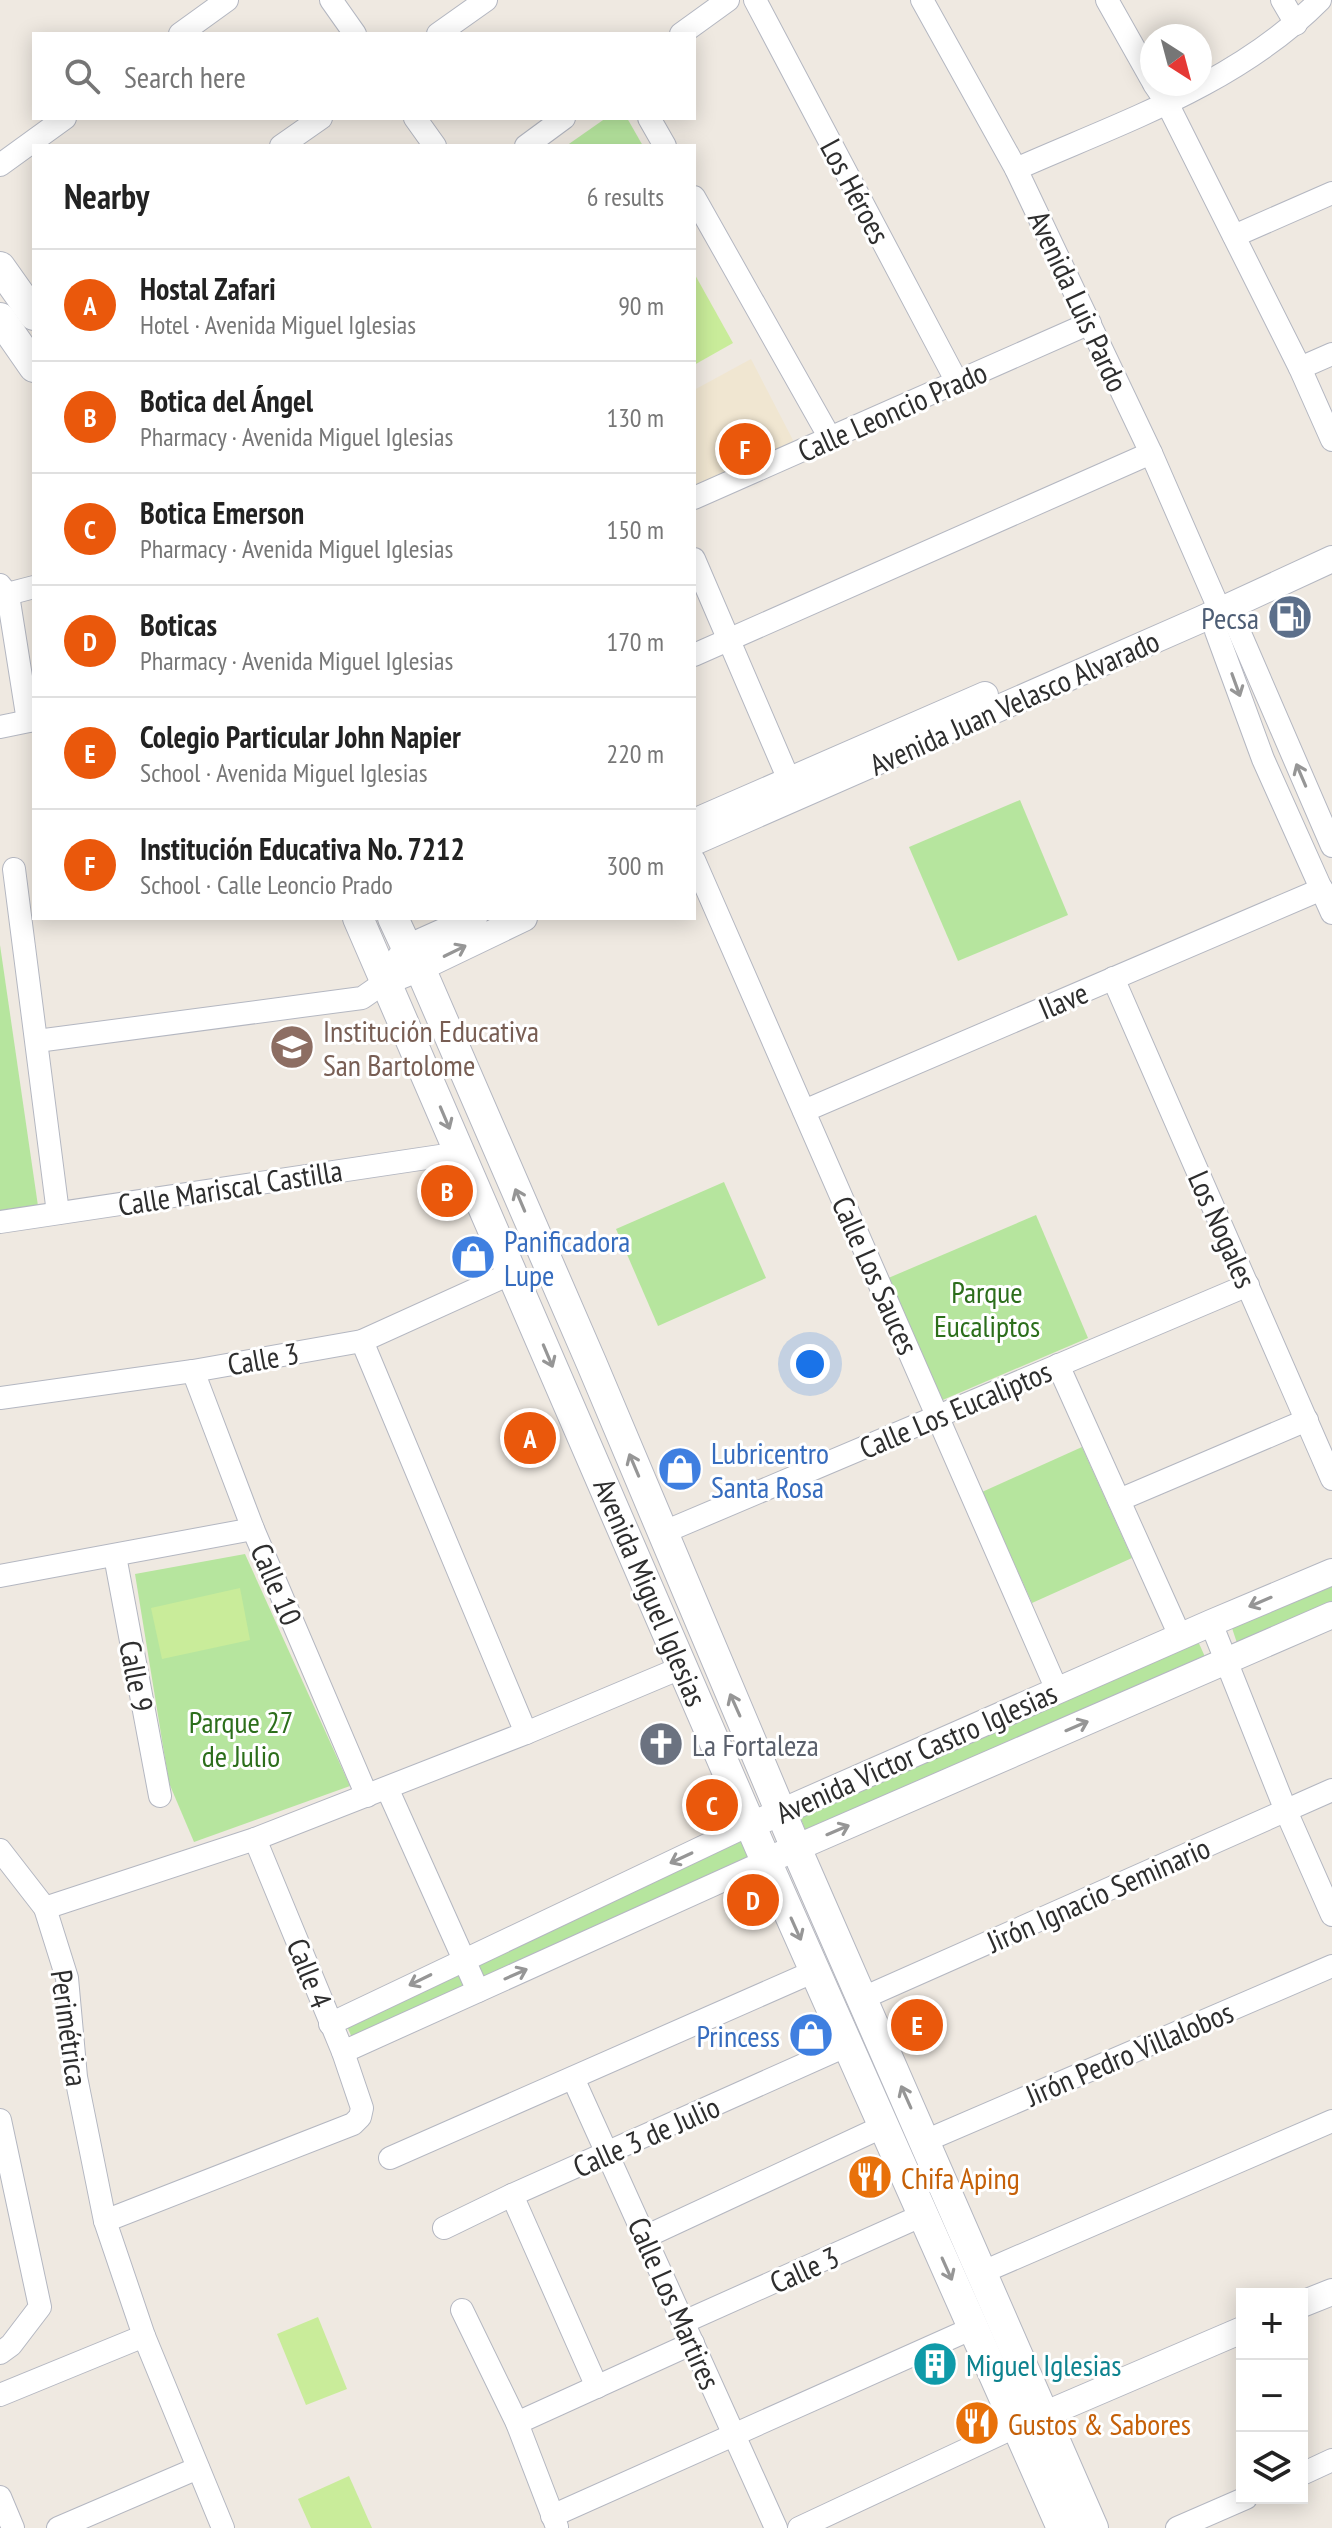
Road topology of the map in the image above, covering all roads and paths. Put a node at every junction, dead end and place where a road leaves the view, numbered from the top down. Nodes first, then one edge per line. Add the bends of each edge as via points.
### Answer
1 (227, 0) edge
2 (331, 0) edge
3 (486, 0) edge
4 (728, 0) edge
5 (755, 0) edge
6 (922, 0) edge
7 (1107, 0) edge
8 (1282, 0) edge
9 (1320, 0) edge
10 (1296, 24) junction
11 (183, 32) edge
12 (354, 32) edge
13 (441, 32) edge
14 (684, 32) edge
15 (1140, 59) edge
16 (1162, 96) edge
17 (1167, 103) junction
18 (62, 120) edge
19 (318, 120) edge
20 (416, 120) edge
21 (561, 120) edge
22 (650, 120) edge
23 (284, 144) edge
24 (434, 144) edge
25 (529, 144) edge
26 (664, 144) edge
27 (0, 165) edge
28 (1016, 169) junction
29 (1332, 193) edge
30 (696, 201) edge
31 (1234, 236) junction
32 (0, 267) edge
33 (32, 312) edge
34 (0, 318) edge
35 (1090, 323) junction
36 (1332, 354) edge
37 (32, 364) edge
38 (1300, 368) junction
39 (957, 382) junction
40 (830, 438) junction
41 (1332, 440) edge
42 (1151, 453) junction
43 (696, 497) edge
44 (1332, 540) edge
45 (1332, 559) edge
46 (696, 564) edge
47 (32, 587) edge
48 (3, 592) edge
49 (1217, 603) junction
50 (728, 639) junction
51 (696, 654) edge
52 (31, 721) edge
53 (0, 727) edge
54 (789, 780) junction
55 (696, 821) edge
56 (696, 841) edge
57 (1332, 846) edge
58 (696, 865) edge
59 (16, 868) edge
60 (1322, 889) junction
61 (1332, 913) edge
62 (359, 920) edge
63 (394, 920) edge
64 (471, 920) edge
65 (518, 920) edge
66 (413, 958) junction
67 (1113, 978) junction
68 (385, 982) junction
69 (37, 1041) junction
70 (804, 1111) junction
71 (460, 1153) junction
72 (58, 1213) junction
73 (0, 1222) edge
74 (512, 1273) junction
75 (1248, 1285) junction
76 (362, 1341) junction
77 (1058, 1365) junction
78 (193, 1371) junction
79 (0, 1398) edge
80 (938, 1416) junction
81 (1307, 1420) junction
82 (1332, 1479) edge
83 (1119, 1500) junction
84 (253, 1529) junction
85 (662, 1533) junction
86 (115, 1556) junction
87 (1332, 1572) edge
88 (0, 1576) edge
89 (1332, 1615) edge
90 (1211, 1623) junction
91 (1180, 1636) junction
92 (1227, 1661) junction
93 (683, 1667) junction
94 (1057, 1690) junction
95 (526, 1733) junction
96 (1332, 1790) edge
97 (377, 1792) junction
98 (160, 1796) dead end
99 (1286, 1811) junction
100 (782, 1812) junction
101 (751, 1824) junction
102 (255, 1839) junction
103 (796, 1848) junction
104 (0, 1850) edge
105 (766, 1861) junction
106 (45, 1908) junction
107 (1332, 1915) edge
108 (464, 1959) junction
109 (1332, 1966) edge
110 (815, 1971) junction
111 (478, 1991) junction
112 (863, 1998) junction
113 (330, 2024) junction
114 (848, 2045) junction
115 (343, 2052) junction
116 (573, 2078) junction
117 (0, 2120) edge
118 (1332, 2121) edge
119 (884, 2126) junction
120 (925, 2141) junction
121 (608, 2154) junction
122 (390, 2158) dead end
123 (512, 2195) junction
124 (923, 2215) junction
125 (105, 2221) junction
126 (444, 2228) dead end
127 (645, 2237) junction
128 (983, 2272) junction
129 (1332, 2292) edge
130 (1308, 2302) edge
131 (462, 2310) dead end
132 (973, 2328) junction
133 (688, 2333) junction
134 (1236, 2333) edge
135 (144, 2336) junction
136 (0, 2353) edge
137 (597, 2387) junction
138 (0, 2395) edge
139 (1030, 2420) junction
140 (517, 2423) junction
141 (734, 2434) junction
142 (1332, 2460) edge
143 (198, 2468) junction
144 (1308, 2471) edge
145 (0, 2497) edge
146 (1236, 2502) edge
147 (555, 2522) edge
148 (13, 2528) edge
149 (58, 2528) edge
150 (223, 2528) edge
151 (776, 2528) edge
152 (799, 2528) edge
153 (1062, 2528) edge
154 (1093, 2528) edge
155 (1177, 2528) edge

1 - 11 street
2 - 12 street
3 - 13 street
4 - 14 street
5 - 39 street, Los Héroes
6 - 28 street, Avenida Luis Pardo
7 - 15 street
8 - 10 street
9 - 10 street
10 - 17 street via 1249,59
16 - 17 street
17 - 28 street
17 - 31 street
18 - 27 street
19 - 23 street
20 - 24 street
21 - 25 street
22 - 26 street
28 - 35 street, Avenida Luis Pardo
29 - 31 street
30 - 40 street
31 - 38 street
32 - 33 main road
34 - 37 main road
35 - 39 street, Calle Leoncio Prado
35 - 42 street, Avenida Luis Pardo
36 - 38 street
38 - 41 street
39 - 40 street, Calle Leoncio Prado
40 - 43 street, Calle Leoncio Prado
42 - 49 street, Avenida Luis Pardo
42 - 50 street
44 - 49 street, Avenida Juan Velasco Alvarado
45 - 49 street, Avenida Juan Velasco Alvarado
46 - 50 street
47 - 48 street
48 - 52 street
49 - 54 street, Avenida Juan Velasco Alvarado
49 - 56 street, Avenida Juan Velasco Alvarado
57 -> 49 street, Avenida Luis Pardo via 1236,624
49 -> 60 street, Avenida Luis Pardo via 1216,631 1263,759
50 - 51 street
50 - 54 street
52 - 53 street
54 - 55 street, Avenida Juan Velasco Alvarado
58 - 70 street, Calle Los Sauces
59 - 69 street
60 - 61 street, Avenida Luis Pardo
60 - 67 street, Ilave
62 - 68 main road, Avenida Miguel Iglesias
63 - 66 main road, Avenida Miguel Iglesias
64 - 66 street
66 -> 65 street
66 - 68 street
85 -> 66 main road, Avenida Miguel Iglesias
67 - 70 street, Ilave
67 - 75 street, Los Nogales
68 - 69 street via 362,998
68 -> 71 main road, Avenida Miguel Iglesias
69 - 72 street
70 - 80 street, Calle Los Sauces
71 - 72 street, Calle Mariscal Castilla
71 - 74 main road, Avenida Miguel Iglesias
72 - 73 street, Calle Mariscal Castilla
74 - 76 street, Calle 3
74 -> 93 main road, Avenida Miguel Iglesias
75 - 77 street, Calle Los Eucaliptos
75 - 81 street, Los Nogales
76 - 78 street, Calle 3
76 - 95 street
77 - 80 street, Calle Los Eucaliptos
77 - 83 street
78 - 79 street, Calle 3
78 - 84 street, Calle 10
80 - 85 street, Calle Los Eucaliptos
80 - 94 street, Calle Los Sauces
81 - 82 street, Los Nogales
81 - 83 street
83 - 91 street
84 - 86 street
84 - 97 street, Calle 10
100 -> 85 main road, Avenida Miguel Iglesias
86 - 88 street
86 - 98 street, Calle 9
87 -> 90 street, Avenida Victor Castro Iglesias
89 - 92 street, Avenida Victor Castro Iglesias
90 - 91 street, Avenida Victor Castro Iglesias
90 - 92 street
91 - 94 street, Avenida Victor Castro Iglesias
92 - 99 street
103 -> 92 street, Avenida Victor Castro Iglesias
93 - 95 street
93 - 101 main road, Avenida Miguel Iglesias
94 - 100 street, Avenida Victor Castro Iglesias
95 - 97 street
96 - 99 street, Jirón Ignacio Seminario
97 - 102 street
97 - 108 street, Calle 10
99 - 107 street
99 - 112 street, Jirón Ignacio Seminario
100 - 101 street, Avenida Victor Castro Iglesias
100 - 103 main road, Avenida Miguel Iglesias
101 - 105 main road, Avenida Miguel Iglesias
101 -> 108 street, Avenida Victor Castro Iglesias
102 - 106 street
102 - 113 street, Calle 4
103 - 105 street, Avenida Victor Castro Iglesias
103 - 112 main road, Avenida Miguel Iglesias
104 - 106 street, Perimétrica
105 -> 110 main road, Avenida Miguel Iglesias
111 -> 105 street, Avenida Victor Castro Iglesias
106 - 125 street, Perimétrica via 67,1978 76,2077
108 - 111 street, Calle 10
108 -> 113 street, Avenida Victor Castro Iglesias
109 - 120 street, Jirón Pedro Villalobos
110 - 114 main road, Avenida Miguel Iglesias
110 - 116 street
111 - 115 street, Avenida Victor Castro Iglesias
120 -> 112 main road, Avenida Miguel Iglesias
113 - 115 street, Calle 4
114 - 119 main road, Avenida Miguel Iglesias
114 - 121 street, Calle 3 de Julio
115 - 125 street, Calle 4 via 362,2108 353,2124
116 - 121 street, Calle Los Martires
116 - 122 street
117 - 136 street via 40,2307
118 - 128 street
119 - 124 main road, Avenida Miguel Iglesias
119 - 127 street
120 - 128 main road, Avenida Miguel Iglesias
121 - 123 street, Calle 3 de Julio
121 - 127 street, Calle Los Martires
123 - 126 street, Calle 3 de Julio
123 - 137 street
124 -> 132 main road, Avenida Miguel Iglesias
124 - 133 street, Calle 3
125 - 135 street, Perimétrica
127 - 133 street, Calle Los Martires
128 - 139 main road, Avenida Miguel Iglesias
129 - 130 street
131 - 140 street
132 - 139 main road, Avenida Miguel Iglesias
132 - 141 street
133 - 137 street, Calle 3
133 - 141 street, Calle Los Martires
134 - 139 street
135 - 138 street
135 - 143 street, Perimétrica
137 - 140 street, Calle 3
139 - 152 street
139 - 153 main road, Avenida Miguel Iglesias
139 - 154 main road, Avenida Miguel Iglesias
140 - 147 street
141 - 147 street
141 - 151 street, Calle Los Martires
142 - 144 street
143 - 149 street
143 - 150 street, Perimétrica
145 - 148 street
146 - 155 street

